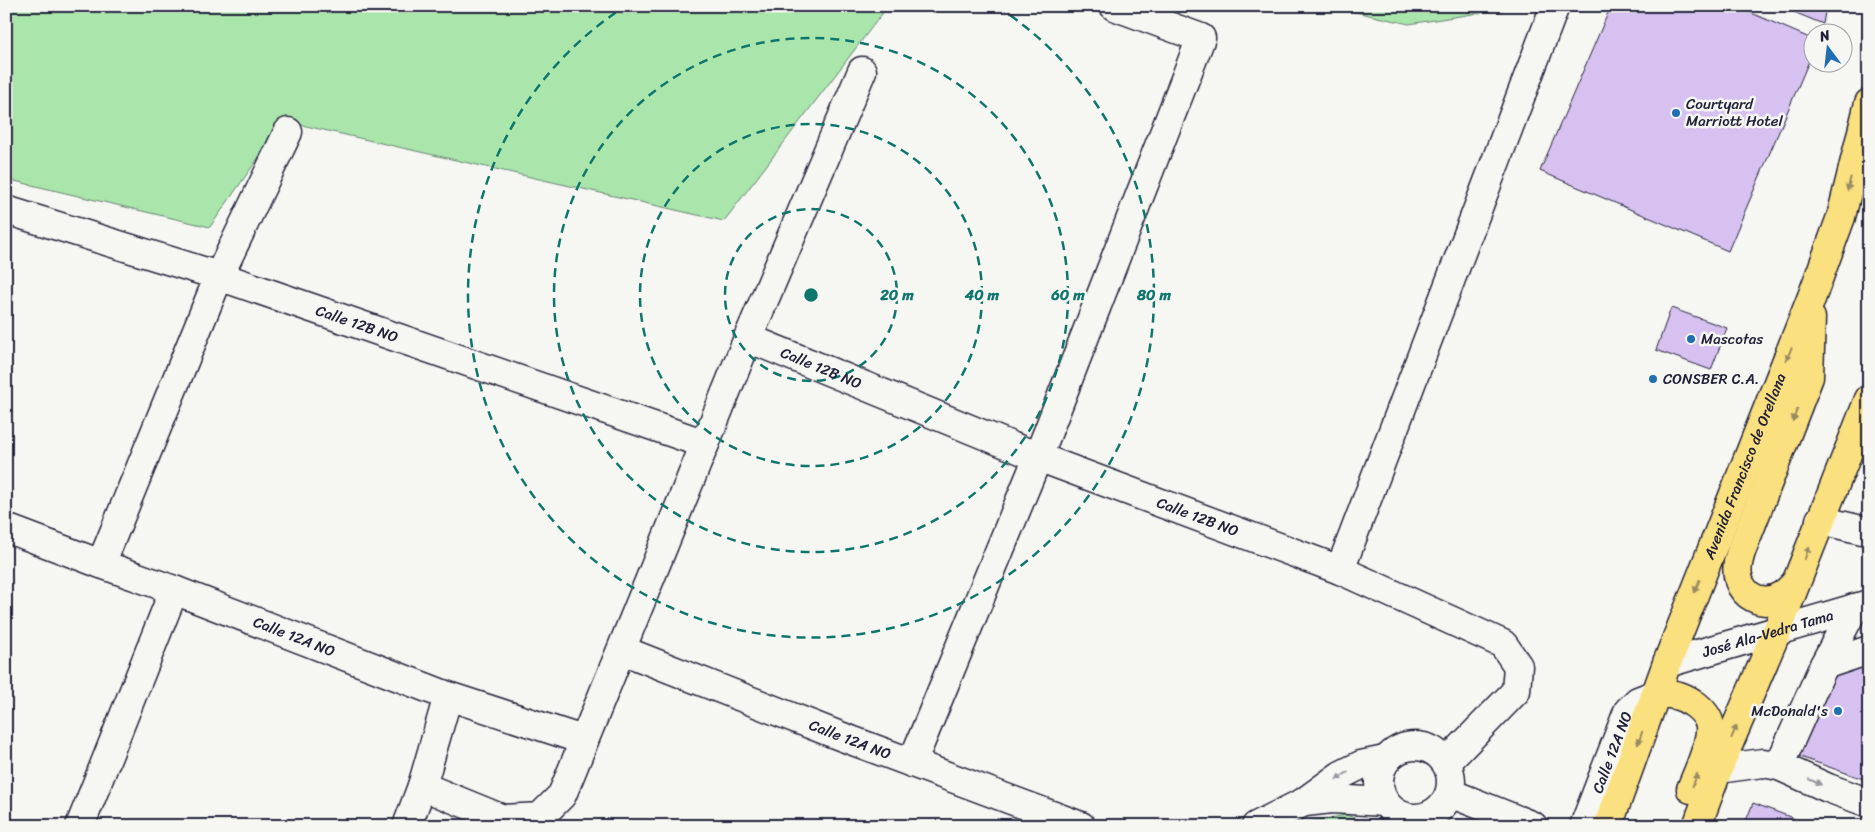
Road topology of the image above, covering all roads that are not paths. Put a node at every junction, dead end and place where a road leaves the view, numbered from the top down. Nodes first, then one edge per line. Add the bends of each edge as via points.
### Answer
1 (1114, 6) edge
2 (1555, 6) edge
3 (862, 72) dead end
4 (1869, 103) edge
5 (288, 132) dead end
6 (6, 210) edge
7 (219, 276) junction
8 (1811, 299) junction
9 (748, 338) junction
10 (1869, 399) edge
11 (705, 444) junction
12 (1038, 457) junction
13 (1820, 520) junction
14 (6, 528) edge
15 (1869, 530) edge
16 (101, 564) junction
17 (1340, 570) junction
18 (1796, 582) junction
19 (174, 590) junction
20 (1861, 606) edge
21 (1777, 631) junction
22 (622, 650) junction
23 (1869, 650) edge
24 (1667, 663) junction
25 (1824, 665) junction
26 (1656, 694) junction
27 (448, 696) junction
28 (583, 740) junction
29 (1385, 760) junction
30 (912, 763) junction
31 (1446, 763) junction
32 (1779, 766) junction
33 (1718, 769) junction
34 (422, 786) junction
35 (1450, 793) junction
36 (1304, 802) junction
37 (1384, 802) junction
38 (1869, 803) edge
39 (1044, 819) edge
40 (1269, 822) edge
41 (1429, 822) edge
42 (80, 826) edge
43 (407, 826) edge
44 (1081, 826) edge
45 (1533, 826) edge
46 (1584, 826) edge
47 (1608, 826) edge
48 (1678, 826) edge
49 (1697, 826) edge

1 - 12 street via 1201,38
2 - 17 street
3 - 9 street
4 -> 8 main road, Avenida Francisco de Orellana via 1841,217
5 - 7 street
6 - 7 street, Calle 12B NO
7 - 11 street, Calle 12B NO
7 - 16 street
8 -> 18 main road via 1810,377 1737,567 1744,590 1760,601 1779,598
8 -> 24 main road, Avenida Francisco de Orellana
9 - 11 street
9 - 12 street, Calle 12B NO
10 - 13 main road
11 - 22 street
12 - 17 street, Calle 12B NO
12 - 30 street
13 - 15 street
18 -> 13 main road
14 - 16 street, Calle 12A NO
16 - 19 street, Calle 12A NO
17 - 31 street, Calle 12B NO via 1503,644 1518,666 1516,691
18 - 21 main road
19 - 27 street, Calle 12A NO
19 - 42 street
20 - 21 street, José Ala-Vedra Tama
20 - 25 street
21 - 24 street, José Ala-Vedra Tama
33 -> 21 main road
22 - 28 street
22 - 30 street, Calle 12A NO
23 - 25 street
24 - 26 main road, Avenida Francisco de Orellana
25 - 32 street
26 - 46 street, Calle 12A NO via 1638,701 1628,711
26 -> 47 main road, Avenida Francisco de Orellana
48 -> 26 main road via 1700,766 1710,724 1701,710 1685,698 1670,693
27 - 28 street, Calle 12A NO
27 - 34 street
28 - 34 street via 562,795 540,817 504,819
29 - 31 street via 1400,748 1419,746 1440,755
29 -> 36 street via 1361,765 1341,775
29 - 37 street via 1378,776
30 - 39 street, Calle 12A NO
31 - 35 street via 1452,783
32 - 33 street via 1764,763
32 -> 38 street
33 - 49 main road
34 - 43 street
35 - 41 street via 1430,816
35 - 45 street
36 - 37 street via 1332,799
36 - 40 street
37 - 41 street via 1400,815
39 - 44 street, Calle 12A NO

